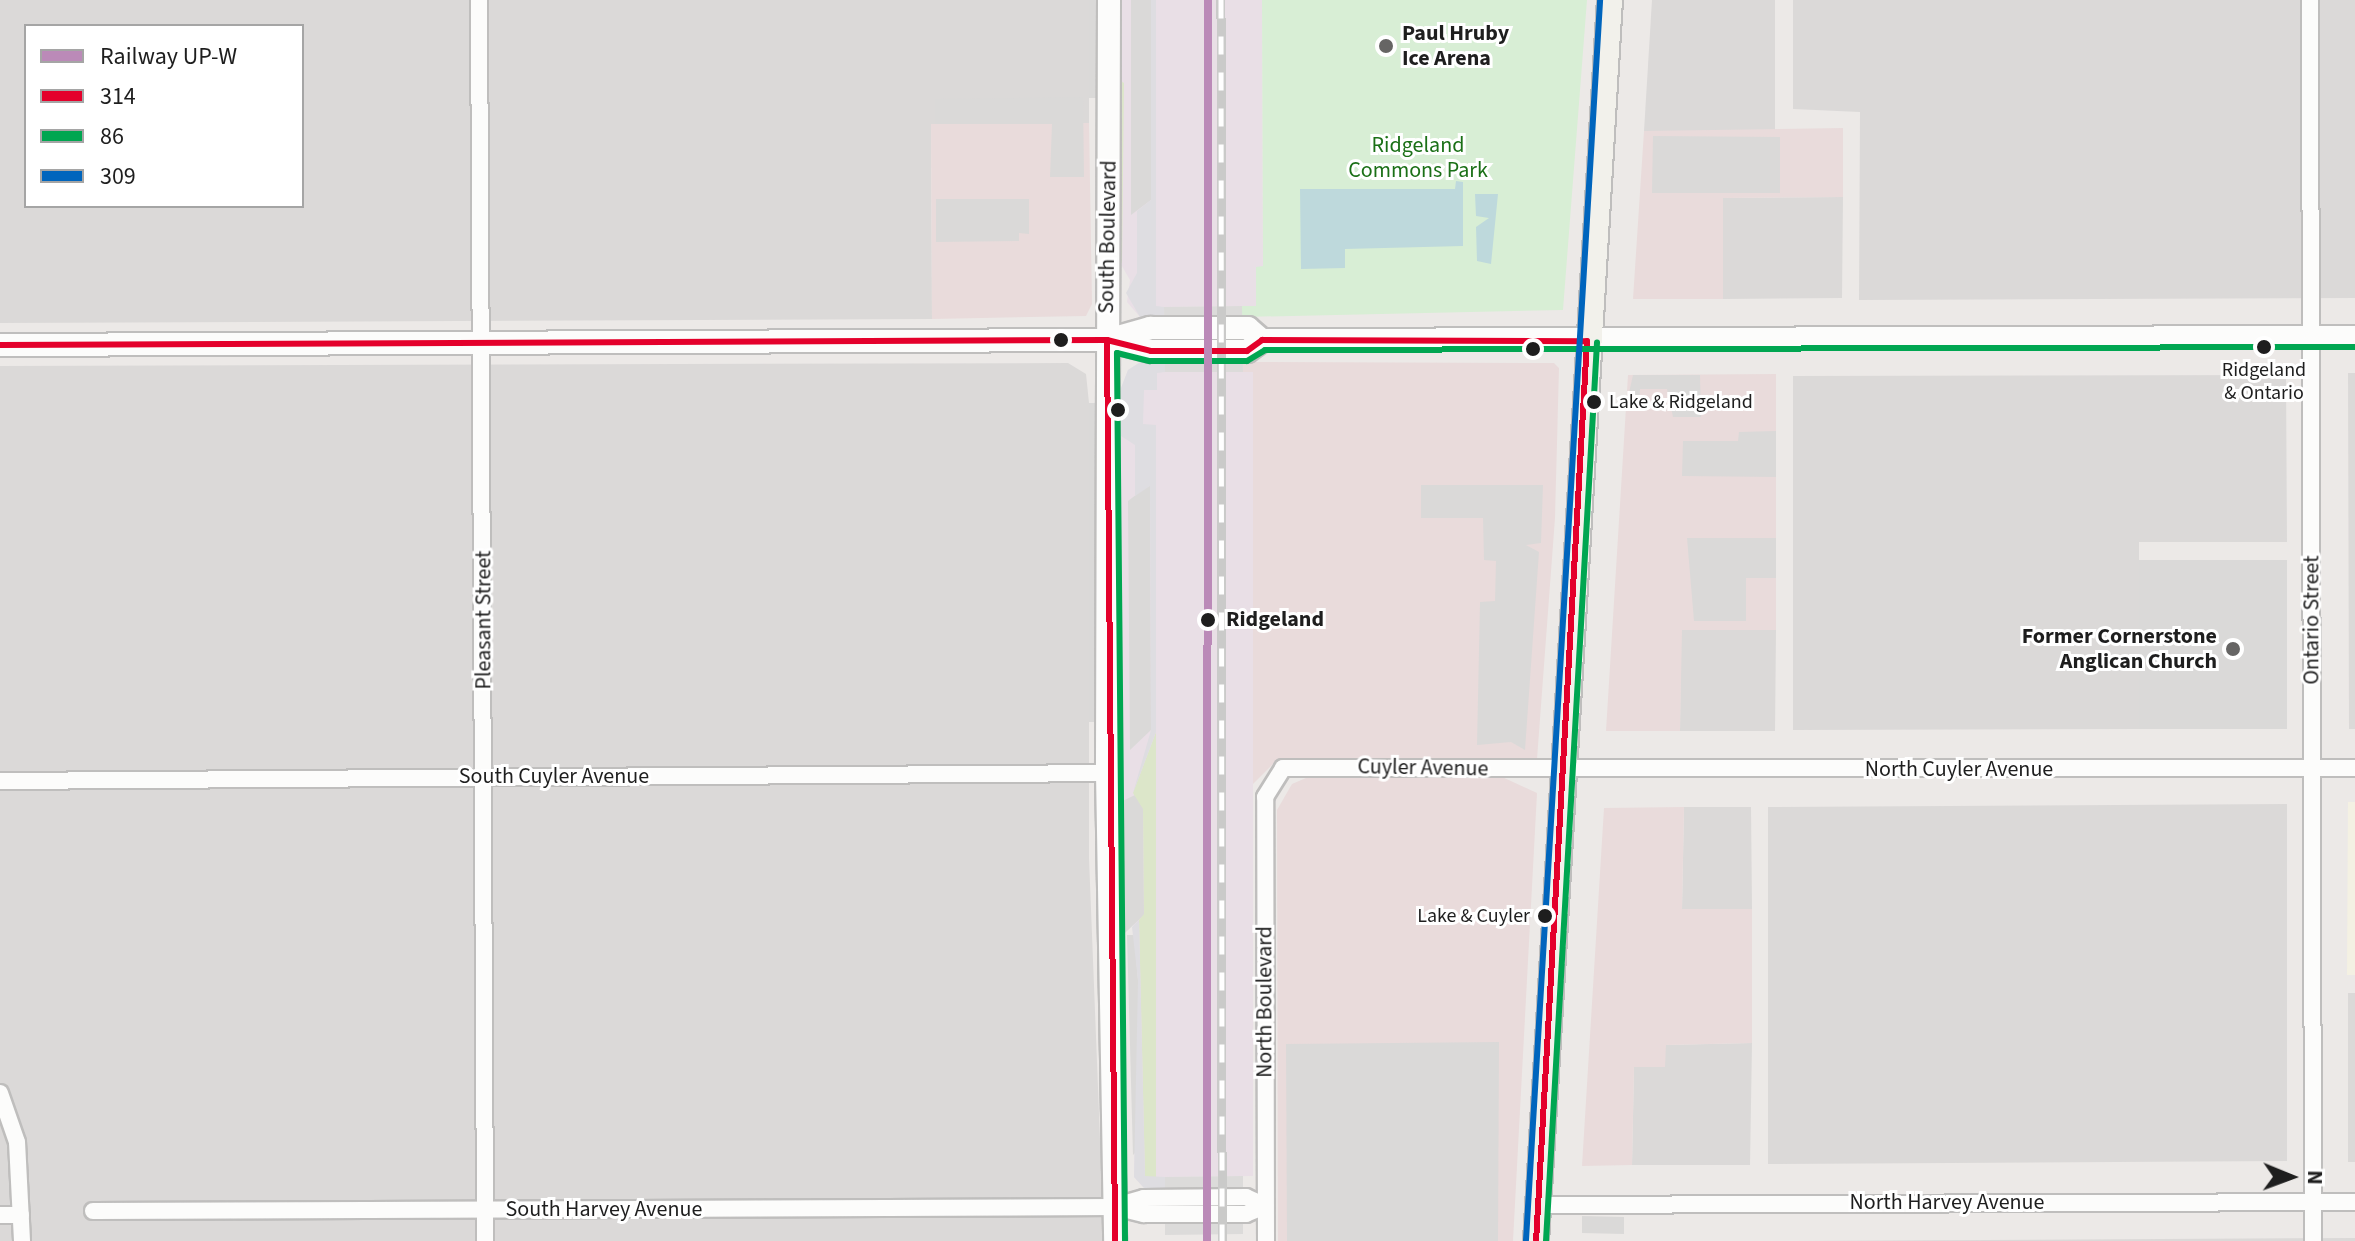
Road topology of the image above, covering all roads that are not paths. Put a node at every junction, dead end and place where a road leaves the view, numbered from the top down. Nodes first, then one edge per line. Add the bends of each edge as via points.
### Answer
1 (479, 0) edge
2 (1109, 0) edge
3 (1610, 0) edge
4 (2310, 0) edge
5 (2311, 337) junction
6 (2355, 337) edge
7 (1107, 340) junction
8 (1587, 341) junction
9 (0, 345) edge
10 (482, 345) junction
11 (1283, 768) joint
12 (2312, 768) junction
13 (2355, 768) edge
14 (1563, 771) junction
15 (1107, 773) junction
16 (486, 777) junction
17 (0, 781) edge
18 (0, 1093) edge
19 (2313, 1202) junction
20 (2355, 1202) edge
21 (1538, 1205) junction
22 (1265, 1206) junction
23 (1115, 1207) junction
24 (485, 1210) junction
25 (93, 1211) dead end
26 (0, 1215) edge
27 (21, 1215) junction
28 (22, 1241) edge
29 (485, 1241) edge
30 (1115, 1241) edge
31 (1266, 1241) edge
32 (1536, 1241) edge
33 (2313, 1241) edge

1 - 10 street, Pleasant Street
2 - 7 street, South Boulevard
3 - 8 main road
4 - 5 street, Ontario Street
5 - 6 street
5 - 8 street
5 - 12 street, Ontario Street
7 - 8 street via 1151,351 1247,351 1262,340
7 - 10 street
7 - 15 street, South Boulevard
8 - 14 main road
9 - 10 street
10 - 16 street, Pleasant Street
11 - 14 street, Cuyler Avenue
11 - 22 street, North Boulevard via 1265,797
12 - 13 street, North Cuyler Avenue
12 - 14 street, North Cuyler Avenue
12 - 19 street, Ontario Street
14 - 21 main road
15 - 16 street, South Cuyler Avenue
15 - 23 street, South Boulevard
16 - 17 street, South Cuyler Avenue
16 - 24 street, Pleasant Street
18 - 27 street via 17,1142
19 - 20 street, North Harvey Avenue
19 - 21 street, North Harvey Avenue
19 - 33 street, Ontario Street
21 - 32 main road
22 - 23 street via 1246,1214 1144,1214
22 - 31 street, North Boulevard
23 - 24 street, South Harvey Avenue
23 - 30 street, South Boulevard
24 - 25 street, South Harvey Avenue
24 - 29 street, Pleasant Street
26 - 27 street
27 - 28 street

